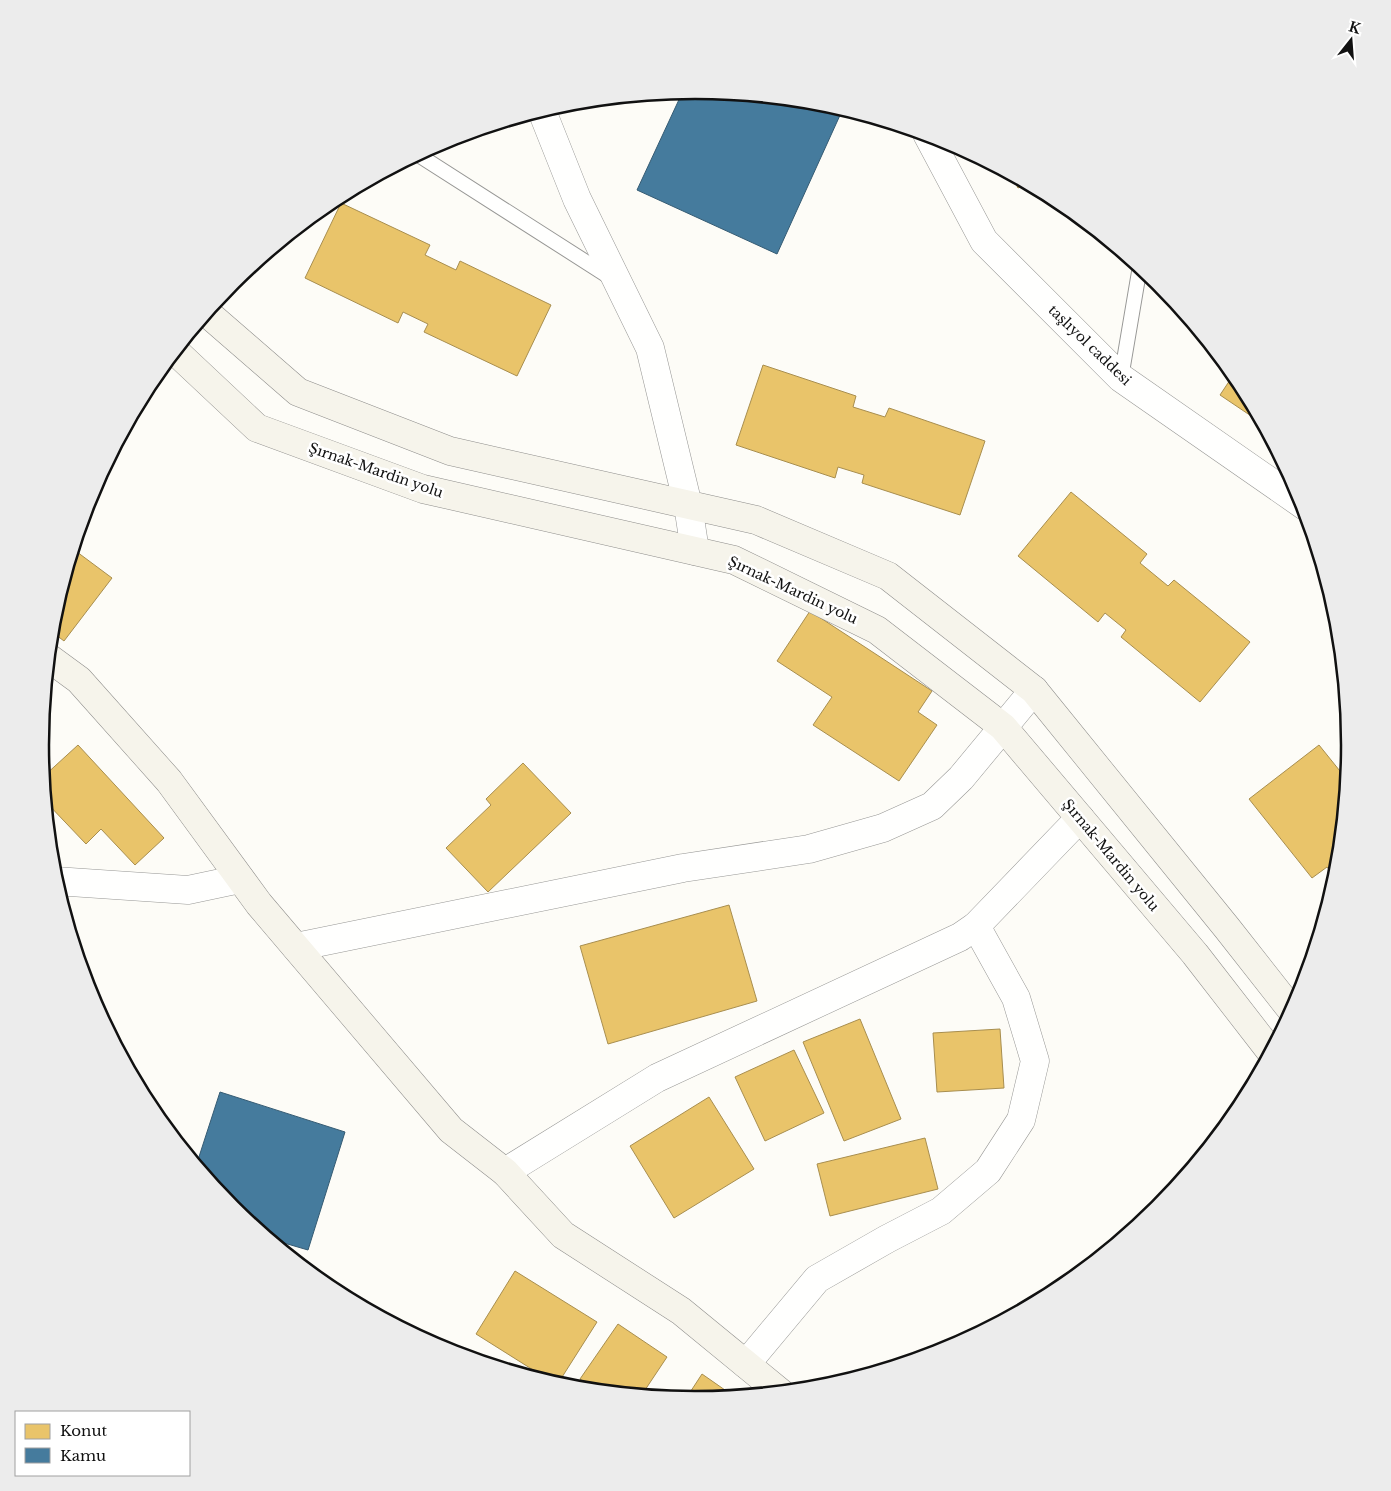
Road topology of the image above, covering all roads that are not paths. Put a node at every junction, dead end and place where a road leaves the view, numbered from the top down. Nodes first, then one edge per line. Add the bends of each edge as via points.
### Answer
1 (545, 117) edge
2 (932, 144) edge
3 (424, 158) edge
4 (1138, 274) edge
5 (618, 283) junction
6 (212, 316) edge
7 (180, 355) edge
8 (1120, 378) junction
9 (1293, 498) edge
10 (688, 505) junction
11 (696, 551) junction
12 (54, 662) edge
13 (1034, 690) junction
14 (1003, 727) junction
15 (1080, 818) junction
16 (240, 878) junction
17 (63, 882) edge
18 (976, 926) junction
19 (296, 948) junction
20 (1288, 1005) edge
21 (1268, 1047) edge
22 (505, 1172) junction
23 (746, 1364) junction
24 (775, 1387) edge

1 - 5 street via 577,199
2 - 8 street, taşlıyol caddesi via 984,241
3 - 5 lane
4 - 8 lane
5 - 10 street via 650,348
6 - 10 street via 298,392 450,451
7 - 11 street, Şırnak-Mardin yolu via 257,428 423,489
8 - 9 street, taşlıyol caddesi
10 - 11 street
10 - 13 street via 756,520 888,576
11 - 14 street, Şırnak-Mardin yolu via 734,560 877,630
12 - 16 street via 79,680 169,781
13 - 14 street
13 - 20 street
14 - 15 street, Şırnak-Mardin yolu
14 - 19 street via 961,778 932,806 883,828 809,849 683,868
15 - 18 street
15 - 21 street, Şırnak-Mardin yolu via 1195,954
16 - 17 street via 188,890
16 - 19 street
18 - 22 street via 960,937 657,1078
18 - 23 street via 1016,998 1035,1061 1021,1120 988,1171 940,1211 818,1279
19 - 22 street via 451,1130
22 - 23 street via 563,1235 681,1311
23 - 24 street

